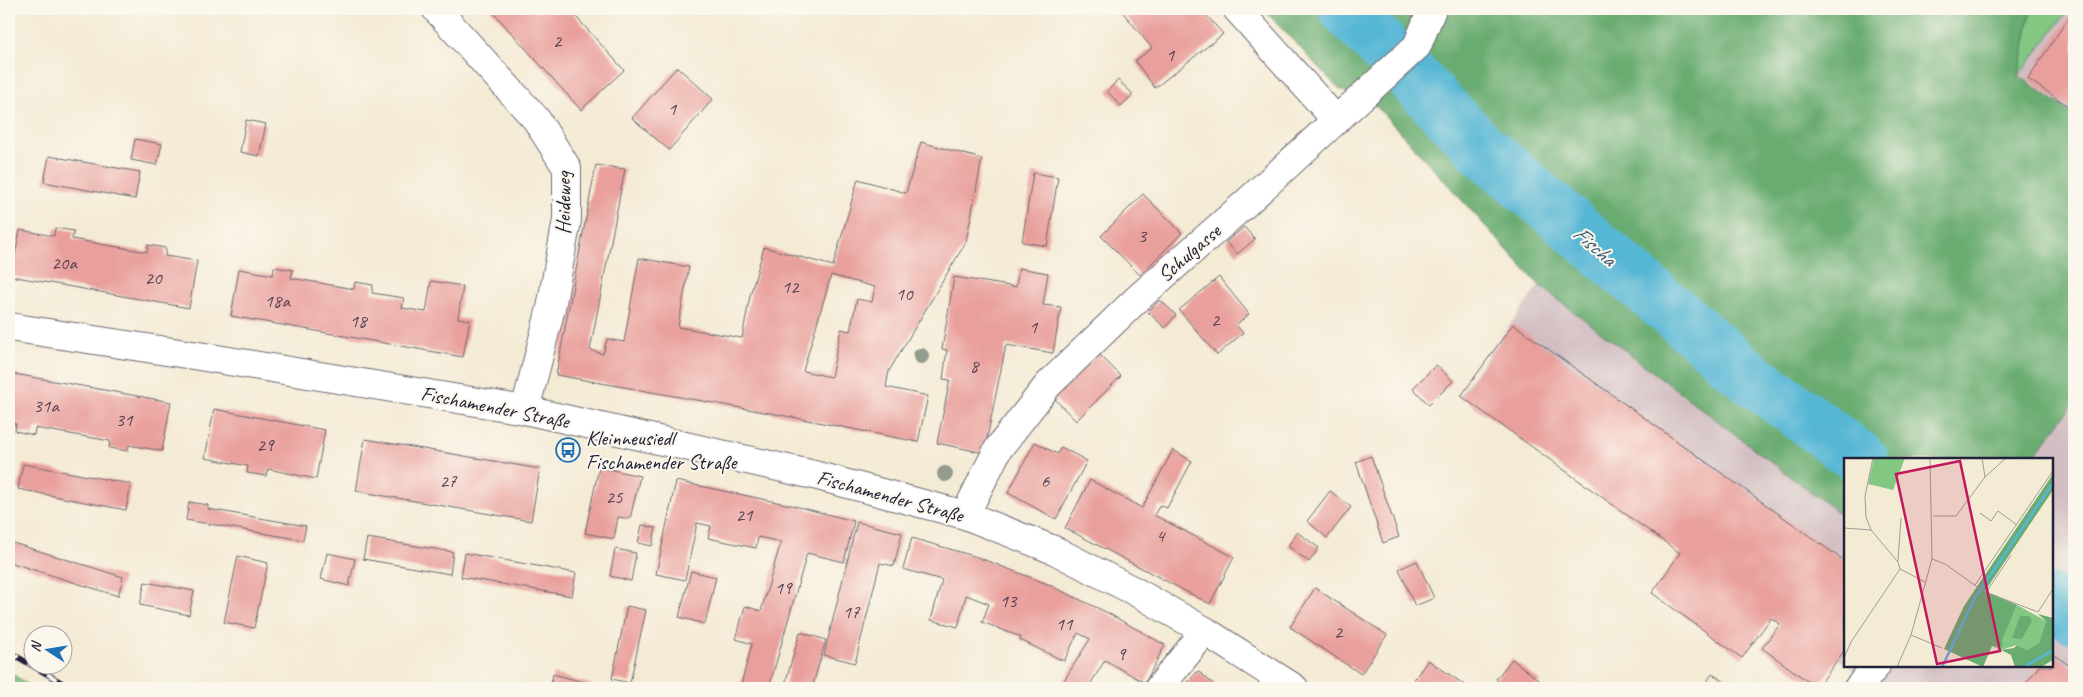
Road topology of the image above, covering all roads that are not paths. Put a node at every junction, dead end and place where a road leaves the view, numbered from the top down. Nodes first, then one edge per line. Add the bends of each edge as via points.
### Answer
1 (436, 9) edge
2 (1238, 9) edge
3 (1432, 9) edge
4 (1336, 120) junction
5 (9, 327) edge
6 (525, 410) junction
7 (965, 515) junction
8 (1205, 631) junction
9 (1875, 667) edge
10 (1159, 688) edge
11 (1294, 688) edge
12 (1858, 688) edge

1 - 6 street, Heideweg via 536,119 567,168 567,220 551,308
2 - 4 street
3 - 4 street, Schulgasse via 1417,46
4 - 7 street, Schulgasse via 1137,299 1048,385 998,449
5 - 6 street, Fischamender Straße
6 - 7 street, Fischamender Straße via 814,475
7 - 8 street, Fischamender Straße via 1054,550
8 - 10 street
8 - 11 street, Fischamender Straße
9 - 12 street

